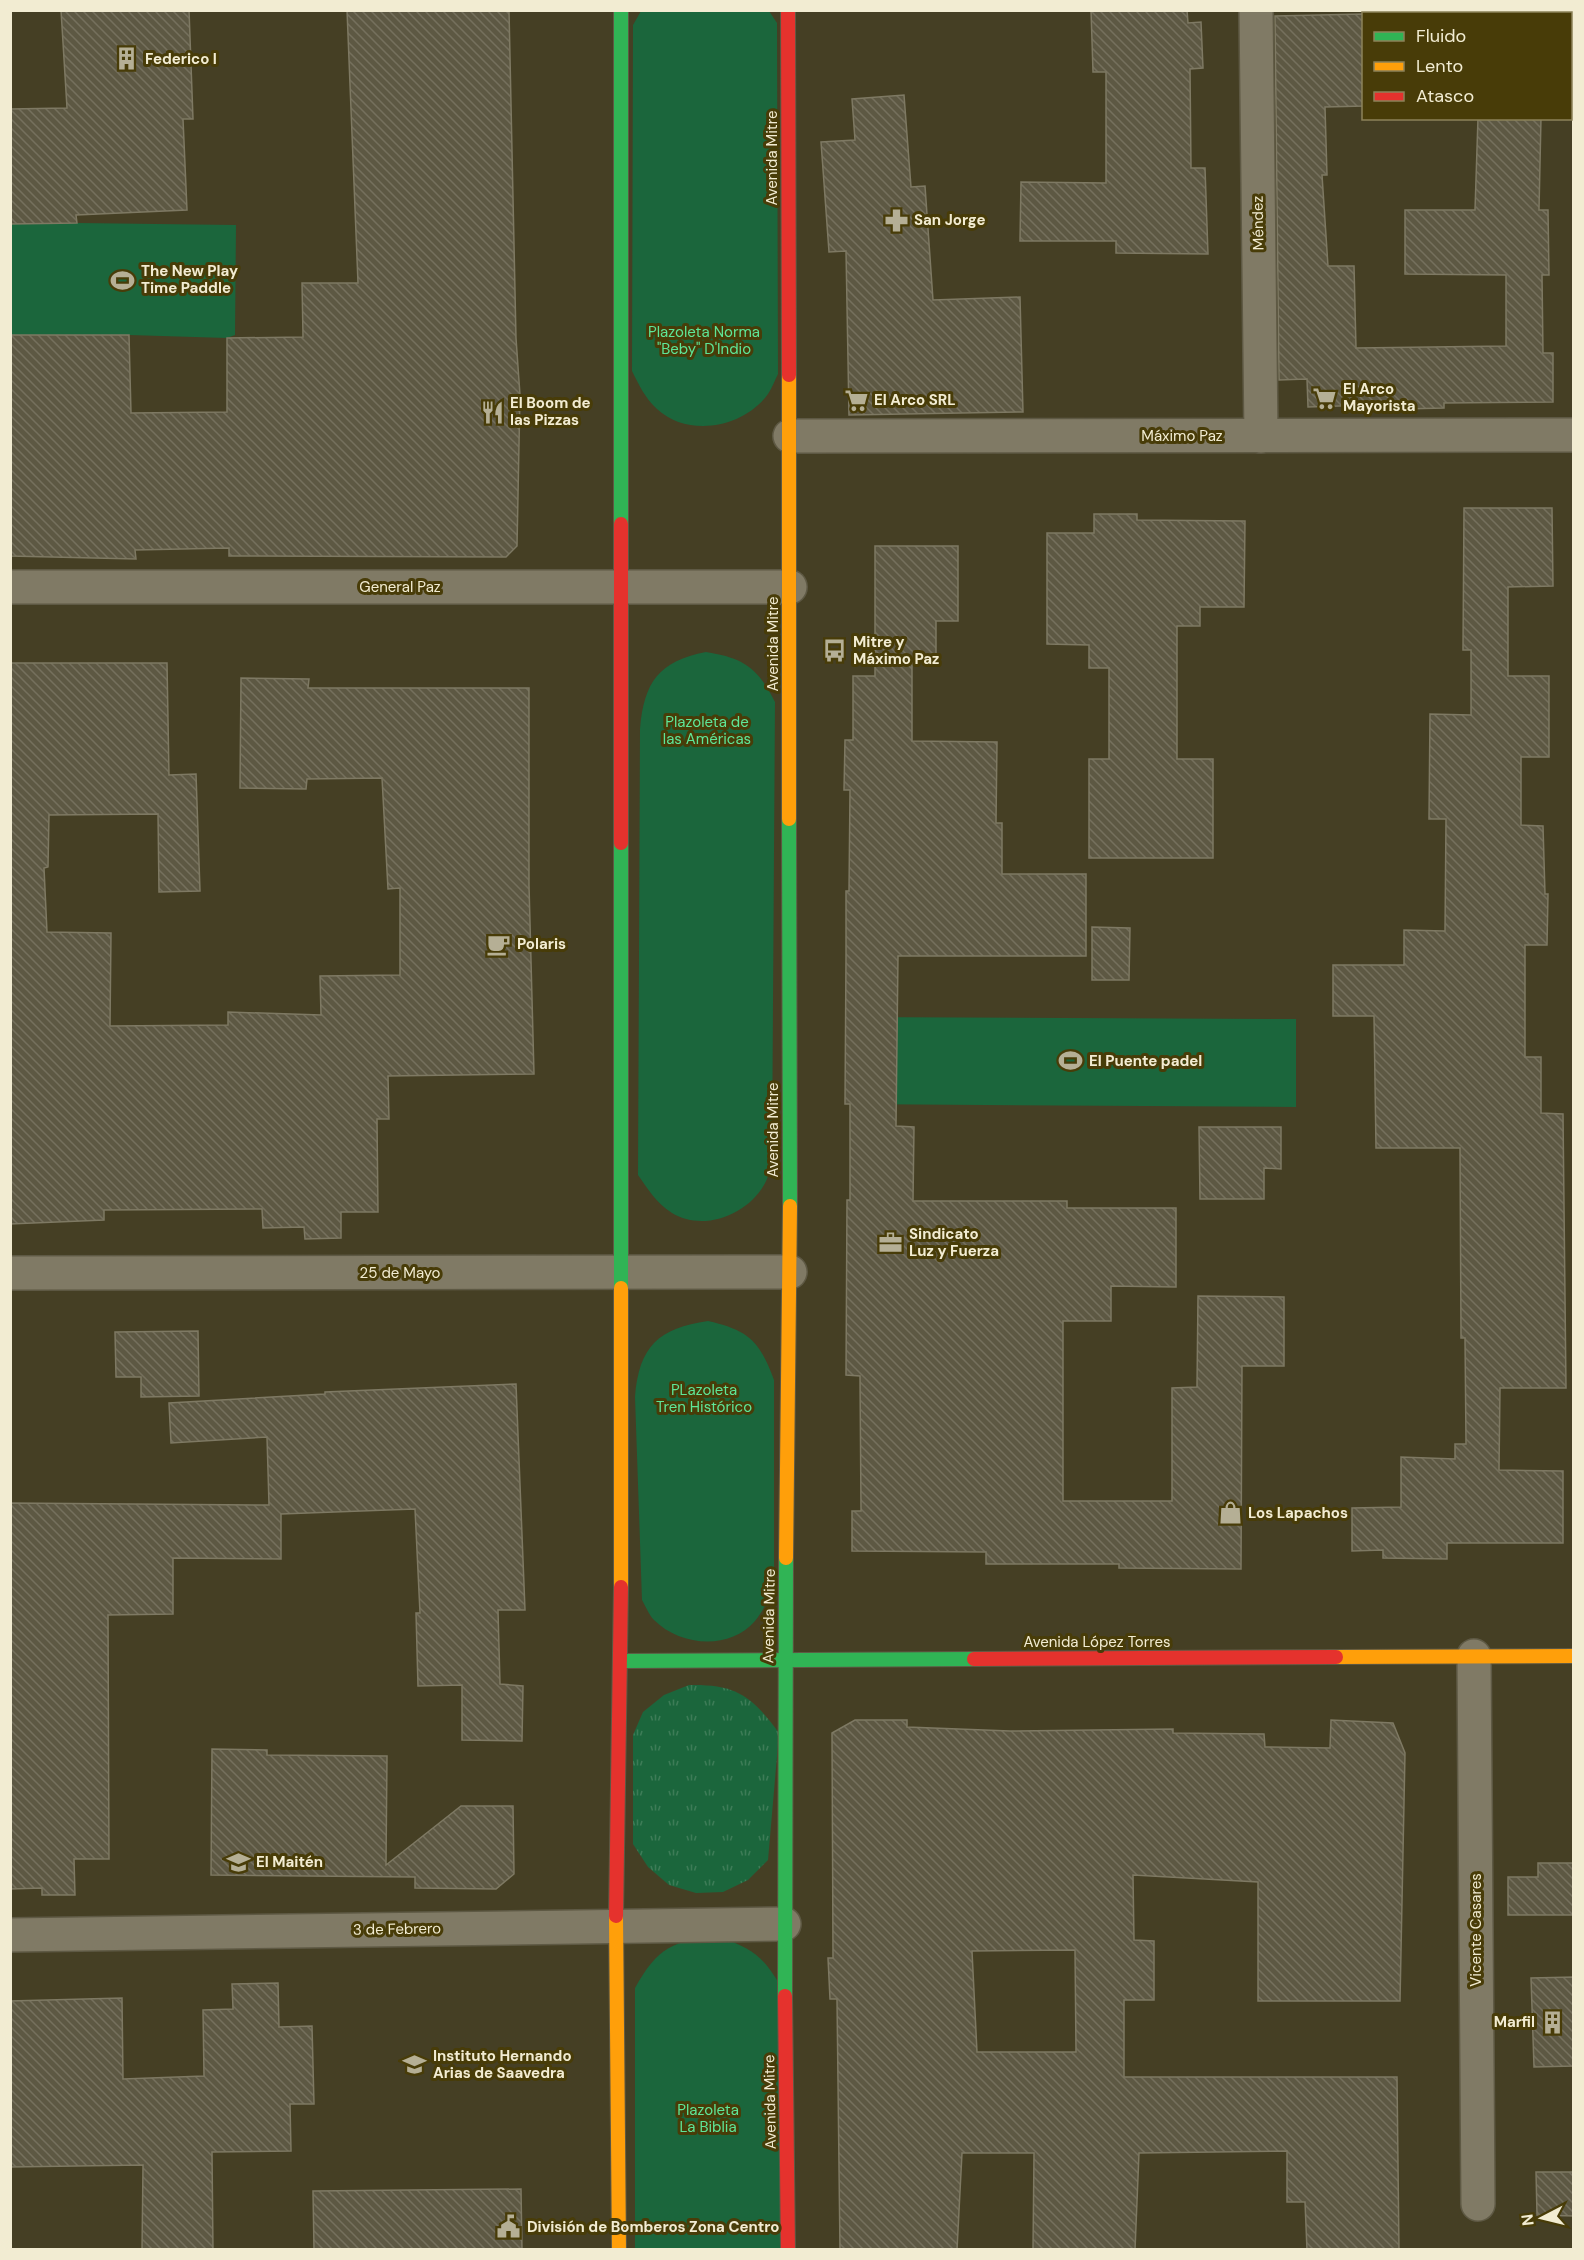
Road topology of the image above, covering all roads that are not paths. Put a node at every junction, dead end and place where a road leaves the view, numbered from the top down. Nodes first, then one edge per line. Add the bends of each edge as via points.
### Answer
1 (621, 10) edge
2 (788, 10) edge
3 (1256, 10) edge
4 (1574, 435) edge
5 (790, 436) junction
6 (1261, 436) junction
7 (621, 586) junction
8 (10, 587) edge
9 (790, 587) junction
10 (790, 1272) junction
11 (10, 1273) edge
12 (622, 1273) junction
13 (1474, 1656) junction
14 (1574, 1656) edge
15 (784, 1660) junction
16 (621, 1661) junction
17 (784, 1924) junction
18 (616, 1926) junction
19 (10, 1935) edge
20 (1478, 2204) dead end
21 (619, 2250) edge
22 (788, 2250) edge

1 - 7 main road
2 - 5 main road, Avenida Mitre
3 - 6 street, Méndez
4 - 6 street, Máximo Paz
5 - 6 street, Máximo Paz
5 - 9 main road, Avenida Mitre
7 - 8 street, General Paz
7 - 9 street, General Paz
7 - 12 main road
9 - 10 main road, Avenida Mitre
10 - 12 street, 25 de Mayo
10 - 15 main road, Avenida Mitre
11 - 12 street, 25 de Mayo
12 - 16 main road
13 - 14 main road, Avenida López Torres
13 - 15 main road, Avenida López Torres
13 - 20 street, Vicente Casares
15 - 16 main road, Avenida López Torres
15 - 17 main road, Avenida Mitre
16 - 18 main road
17 - 18 street, 3 de Febrero
17 - 22 main road, Avenida Mitre
18 - 19 street, 3 de Febrero
18 - 21 main road

